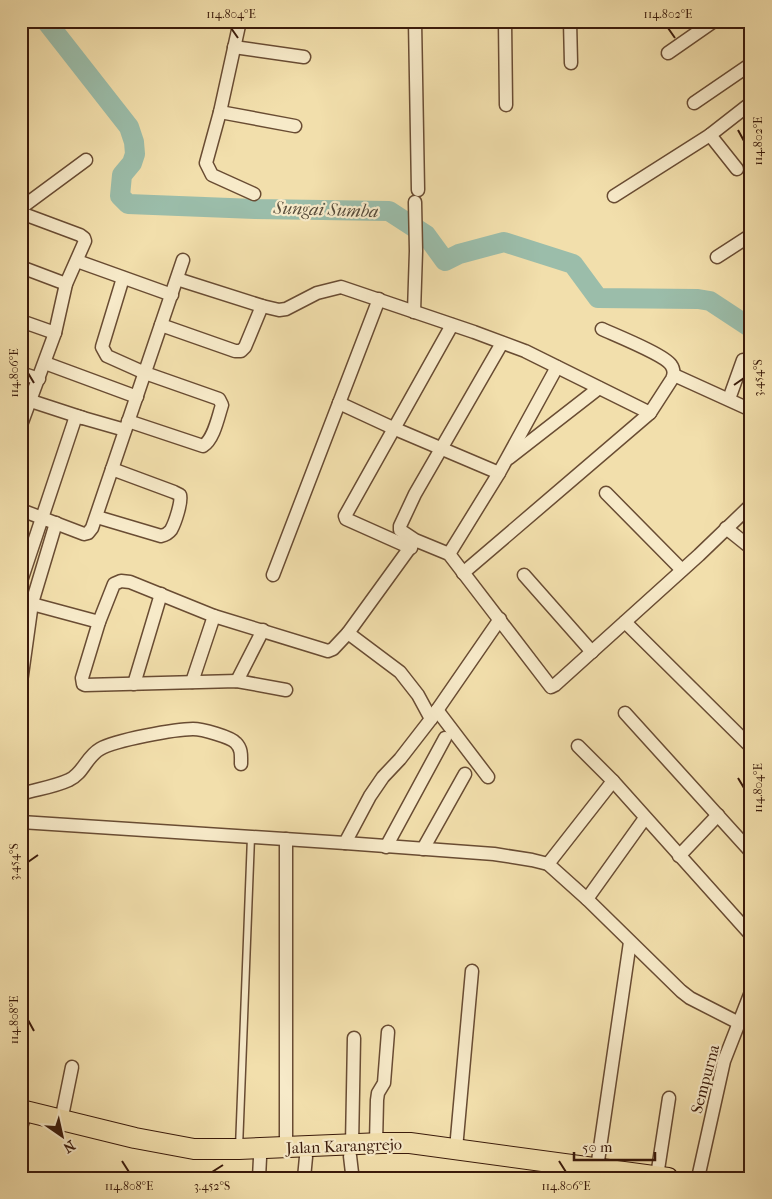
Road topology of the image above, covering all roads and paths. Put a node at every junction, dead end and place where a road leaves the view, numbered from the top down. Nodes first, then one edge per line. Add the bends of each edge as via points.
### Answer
1 (240, 21) edge
2 (415, 21) edge
3 (505, 21) edge
4 (570, 21) edge
5 (714, 21) edge
6 (234, 48) junction
7 (668, 54) dead end
8 (304, 57) dead end
9 (571, 63) dead end
10 (751, 64) edge
11 (694, 103) dead end
12 (751, 103) edge
13 (506, 105) dead end
14 (220, 112) junction
15 (296, 126) dead end
16 (710, 135) junction
17 (86, 160) dead end
18 (737, 169) dead end
19 (254, 194) dead end
20 (614, 196) dead end
21 (21, 208) edge
22 (21, 213) edge
23 (751, 235) edge
24 (717, 257) dead end
25 (183, 260) dead end
26 (77, 261) junction
27 (21, 267) edge
28 (123, 278) junction
29 (177, 279) junction
30 (66, 284) junction
31 (172, 295) junction
32 (379, 299) junction
33 (262, 306) junction
34 (414, 312) junction
35 (21, 321) edge
36 (161, 325) junction
37 (452, 325) junction
38 (602, 328) dead end
39 (55, 333) junction
40 (502, 343) junction
41 (743, 360) dead end
42 (45, 363) junction
43 (557, 367) junction
44 (21, 373) edge
45 (145, 373) junction
46 (674, 375) junction
47 (39, 379) junction
48 (599, 388) junction
49 (137, 397) junction
50 (729, 399) junction
51 (31, 401) junction
52 (339, 403) junction
53 (751, 410) edge
54 (650, 413) junction
55 (84, 419) junction
56 (21, 425) edge
57 (127, 426) junction
58 (393, 428) junction
59 (443, 449) junction
60 (501, 468) junction
61 (112, 469) junction
62 (606, 493) dead end
63 (751, 505) edge
64 (21, 510) edge
65 (41, 518) junction
66 (97, 518) junction
67 (56, 523) junction
68 (726, 528) junction
69 (26, 544) edge
70 (413, 544) junction
71 (751, 548) edge
72 (449, 554) junction
73 (682, 570) junction
74 (463, 573) junction
75 (273, 575) dead end
76 (524, 575) dead end
77 (21, 581) edge
78 (161, 594) junction
79 (26, 602) edge
80 (214, 616) junction
81 (500, 620) junction
82 (99, 622) junction
83 (625, 622) junction
84 (263, 630) junction
85 (348, 633) junction
86 (592, 652) junction
87 (237, 681) junction
88 (21, 682) edge
89 (192, 682) junction
90 (134, 684) junction
91 (286, 690) dead end
92 (625, 713) dead end
93 (434, 714) junction
94 (445, 738) dead end
95 (578, 746) dead end
96 (751, 747) edge
97 (241, 764) dead end
98 (465, 774) dead end
99 (488, 776) dead end
100 (613, 781) junction
101 (21, 794) edge
102 (718, 815) junction
103 (645, 818) junction
104 (21, 822) edge
105 (251, 837) junction
106 (286, 839) junction
107 (345, 842) junction
108 (386, 846) junction
109 (423, 849) junction
110 (751, 852) edge
111 (679, 856) junction
112 (548, 864) junction
113 (586, 899) junction
114 (751, 935) edge
115 (630, 942) junction
116 (472, 970) dead end
117 (751, 992) edge
118 (739, 1023) junction
119 (388, 1032) dead end
120 (354, 1038) dead end
121 (72, 1067) dead end
122 (669, 1098) dead end
123 (22, 1119) edge
124 (61, 1120) junction
125 (376, 1143) junction
126 (286, 1148) junction
127 (239, 1149) junction
128 (456, 1149) junction
129 (351, 1150) junction
130 (306, 1157) junction
131 (260, 1158) junction
132 (591, 1173) edge
133 (663, 1177) edge
134 (258, 1178) edge
135 (304, 1178) edge
136 (355, 1178) edge
137 (698, 1178) edge

1 - 6 street
2 - 34 street via 417,196
3 - 13 street
4 - 9 street
5 - 7 street
6 - 8 street
6 - 14 street
10 - 11 street
12 - 16 street
14 - 15 street
14 - 19 street via 206,159 208,170 212,176
16 - 18 street
16 - 20 street
17 - 21 street
22 - 26 street via 84,238
23 - 24 street
25 - 29 street
26 - 28 street
26 - 30 street
27 - 30 street
28 - 31 street
28 - 45 street via 102,347 107,356
29 - 31 street
29 - 33 street
30 - 39 street
31 - 36 street
32 - 33 street via 341,287 317,293 286,309
32 - 34 street
32 - 52 street
33 - 36 street via 241,351
34 - 37 street
35 - 39 street
36 - 45 street
37 - 40 street
37 - 58 street
38 - 46 street via 664,358 671,364
39 - 42 street
40 - 43 street
40 - 59 street
41 - 50 street
42 - 47 street
42 - 49 street
43 - 48 street
43 - 60 street
44 - 47 street
45 - 49 street
45 - 57 street via 220,399 222,405 218,417 203,446
46 - 50 street
46 - 54 street
47 - 51 street
48 - 54 street
48 - 60 street
49 - 57 street
50 - 53 street
51 - 55 street
51 - 56 street
52 - 58 street
52 - 75 street
54 - 74 street
55 - 57 street
55 - 65 street via 76,416
57 - 61 street
58 - 59 street
58 - 70 street via 345,518
59 - 60 street
59 - 70 street via 415,494 400,526
60 - 72 street
61 - 66 street
61 - 66 street via 174,492 180,495 181,501 171,530 161,536
62 - 73 street
63 - 68 street
64 - 65 street
65 - 67 street
65 - 69 street
66 - 67 street via 84,534
67 - 79 street
68 - 71 street
68 - 73 street
69 - 77 street
70 - 72 street
70 - 85 street
72 - 74 street
73 - 83 street
74 - 81 street
76 - 86 street
78 - 80 street
78 - 82 street via 130,582 117,582
78 - 90 street
79 - 82 street
79 - 88 street
80 - 84 street
80 - 89 street
81 - 86 street via 551,687
81 - 93 street
82 - 90 street via 83,684
83 - 86 street
83 - 96 street
84 - 85 street via 328,651
84 - 87 street
85 - 93 street via 400,672
87 - 89 street
87 - 91 street
89 - 90 street
92 - 102 street
93 - 99 street
93 - 107 street via 383,777
94 - 108 street
95 - 100 street
97 - 101 street via 242,753 231,739 195,728 176,730 102,747 70,780
98 - 109 street
100 - 103 street
100 - 112 street
102 - 110 street
102 - 111 street
103 - 111 street
103 - 113 street
104 - 105 street
105 - 106 street
105 - 127 lane
106 - 107 street
106 - 126 street
107 - 108 street
108 - 109 street
109 - 112 street via 494,854
111 - 114 street
112 - 113 street
113 - 115 street
115 - 118 street via 690,998
115 - 132 street
116 - 128 street
117 - 118 street, Sempurna
118 - 137 street, Sempurna via 724,1061
119 - 125 street via 384,1083 377,1100
120 - 129 street
121 - 124 street
122 - 133 street
123 - 124 main road, Jalan Karangrejo
123 - 131 main road, Jalan Karangrejo via 175,1154
124 - 127 main road, Jalan Karangrejo via 182,1148
125 - 128 main road, Jalan Karangrejo via 410,1143
125 - 129 main road, Jalan Karangrejo
126 - 127 main road, Jalan Karangrejo
126 - 129 main road, Jalan Karangrejo
128 - 132 main road, Jalan Karangrejo
129 - 130 main road, Jalan Karangrejo
129 - 132 main road, Jalan Karangrejo
129 - 136 street
130 - 131 main road, Jalan Karangrejo
130 - 135 street
131 - 134 street
132 - 133 main road, Jalan Karangrejo

